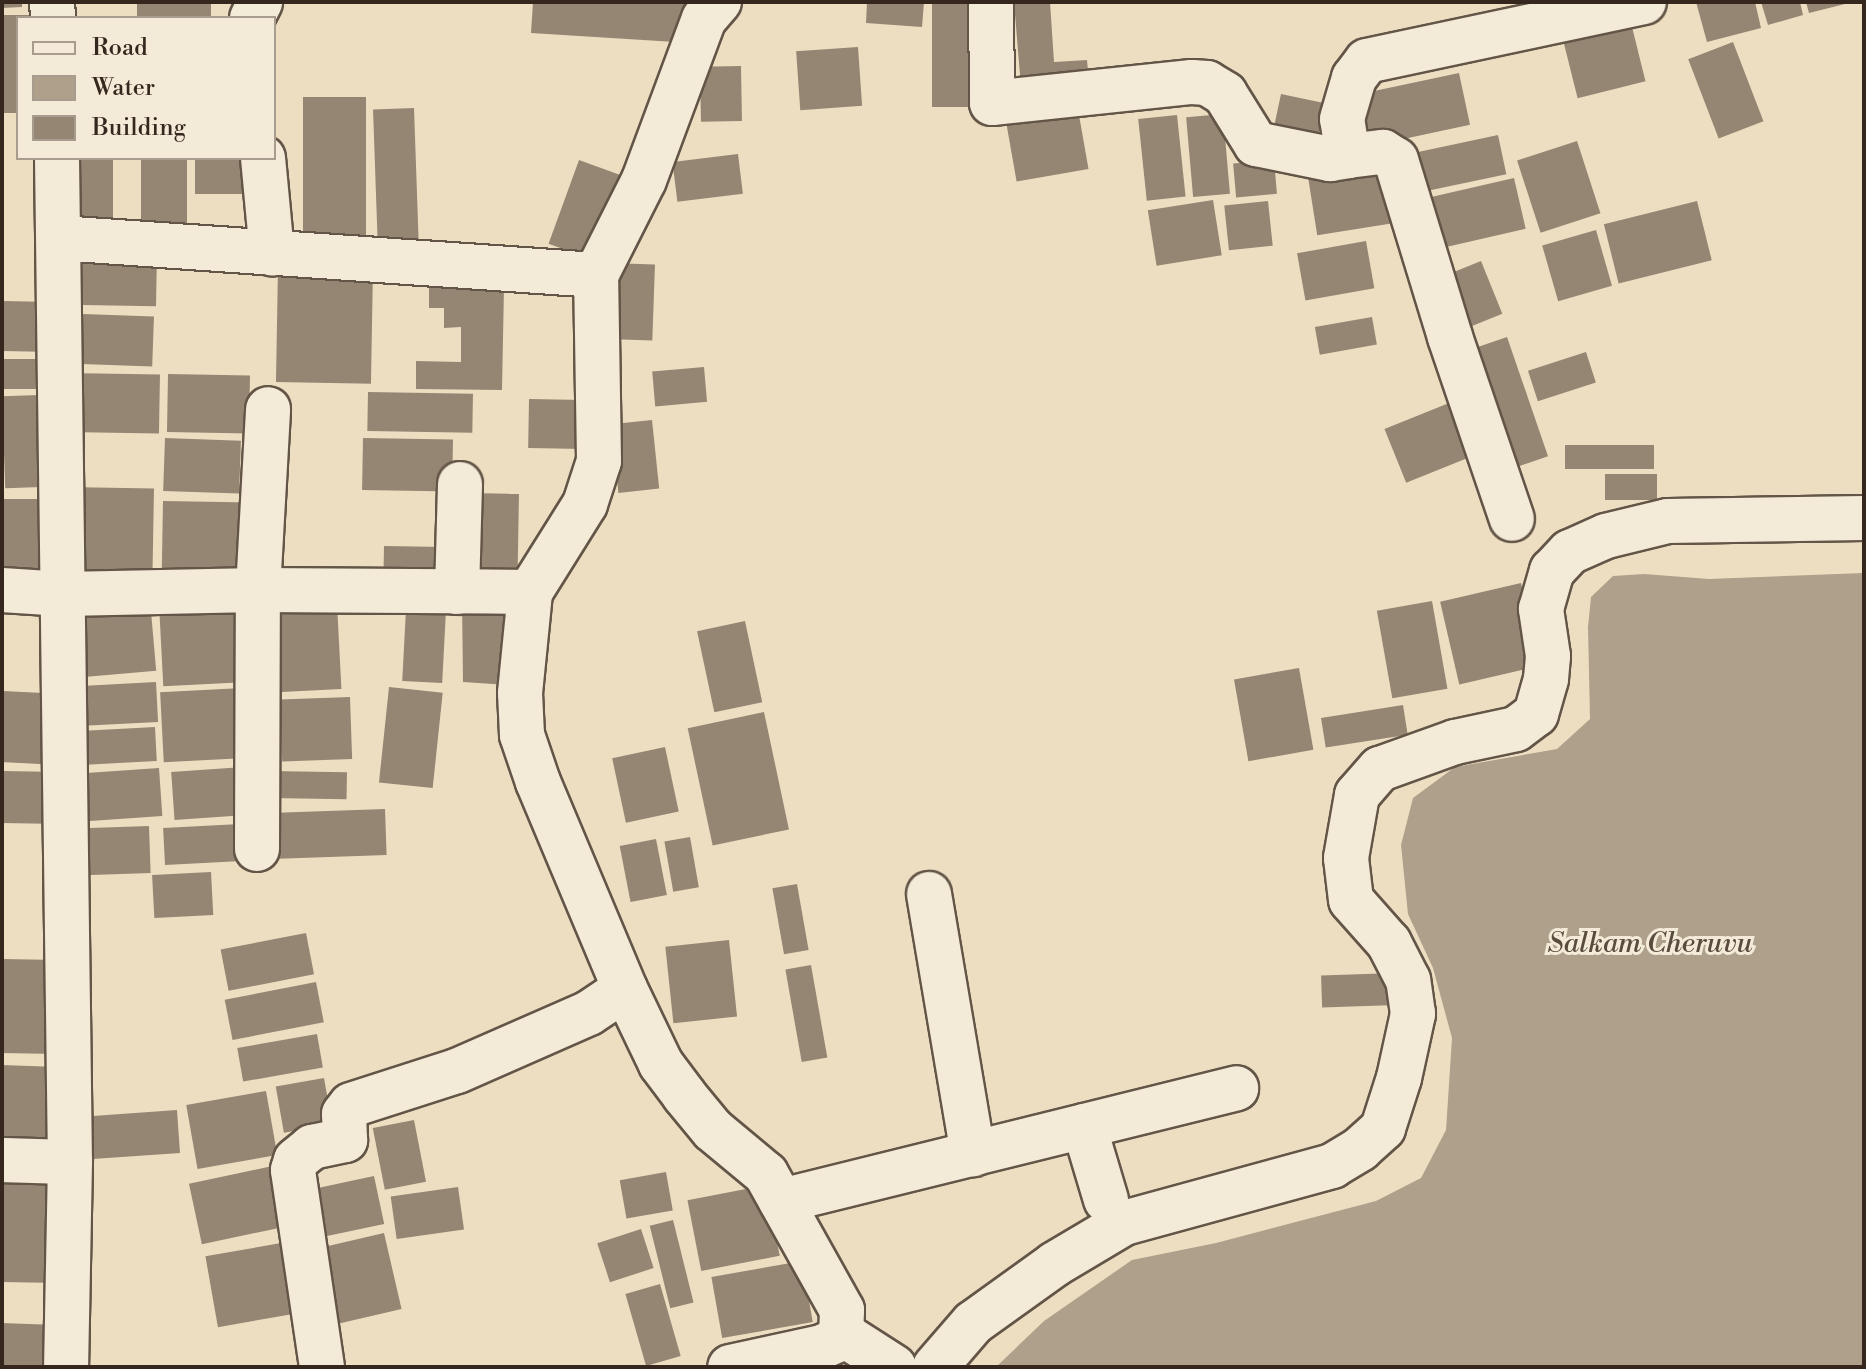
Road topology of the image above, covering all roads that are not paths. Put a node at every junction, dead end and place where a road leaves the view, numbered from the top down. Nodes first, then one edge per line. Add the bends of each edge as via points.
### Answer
1 (719, 2) edge
2 (991, 2) edge
3 (1644, 2) edge
4 (1348, 156) junction
5 (57, 160) edge
6 (263, 160) edge
7 (59, 238) junction
8 (272, 254) junction
9 (596, 275) junction
10 (268, 409) dead end
11 (460, 484) dead end
12 (1864, 518) edge
13 (1512, 519) dead end
14 (2, 590) edge
15 (258, 590) junction
16 (457, 592) junction
17 (530, 592) junction
18 (64, 594) junction
19 (257, 849) dead end
20 (929, 894) dead end
21 (625, 989) junction
22 (1236, 1088) dead end
23 (1084, 1126) junction
24 (973, 1154) junction
25 (2, 1160) edge
26 (70, 1162) junction
27 (1106, 1200) dead end
28 (781, 1201) junction
29 (841, 1333) junction
30 (66, 1367) edge
31 (322, 1367) edge
32 (730, 1367) edge
33 (894, 1367) edge
34 (935, 1367) edge

1 - 9 street via 704,19 644,180
2 - 4 street via 992,103 1207,83 1225,94 1256,144 1330,159
3 - 4 street via 1367,61 1354,78 1342,119
4 - 13 street via 1383,152 1396,160
5 - 7 street
6 - 8 street
7 - 8 street
7 - 18 street
8 - 9 street
9 - 17 street via 599,461 585,504
10 - 15 street
11 - 16 street
12 - 34 street via 1668,521 1606,536 1570,552 1552,571 1541,609 1548,656 1536,714 1516,729 1455,742 1380,769 1357,795 1346,858 1351,900 1389,943 1408,980 1413,1014 1383,1128 1332,1166 1124,1223 973,1323
14 - 18 street
15 - 16 street
15 - 18 street
15 - 19 street
16 - 17 street
17 - 21 street via 520,693 522,735
18 - 26 street
20 - 24 street
21 - 28 street via 661,1064 713,1130 766,1174
21 - 31 street via 589,1013 457,1071 351,1105 344,1114 345,1140 312,1147 296,1160 293,1170
22 - 23 street
23 - 24 street
23 - 27 street
24 - 28 street
25 - 26 street
26 - 30 street
28 - 29 street via 842,1310
29 - 32 street via 822,1347
29 - 33 street

